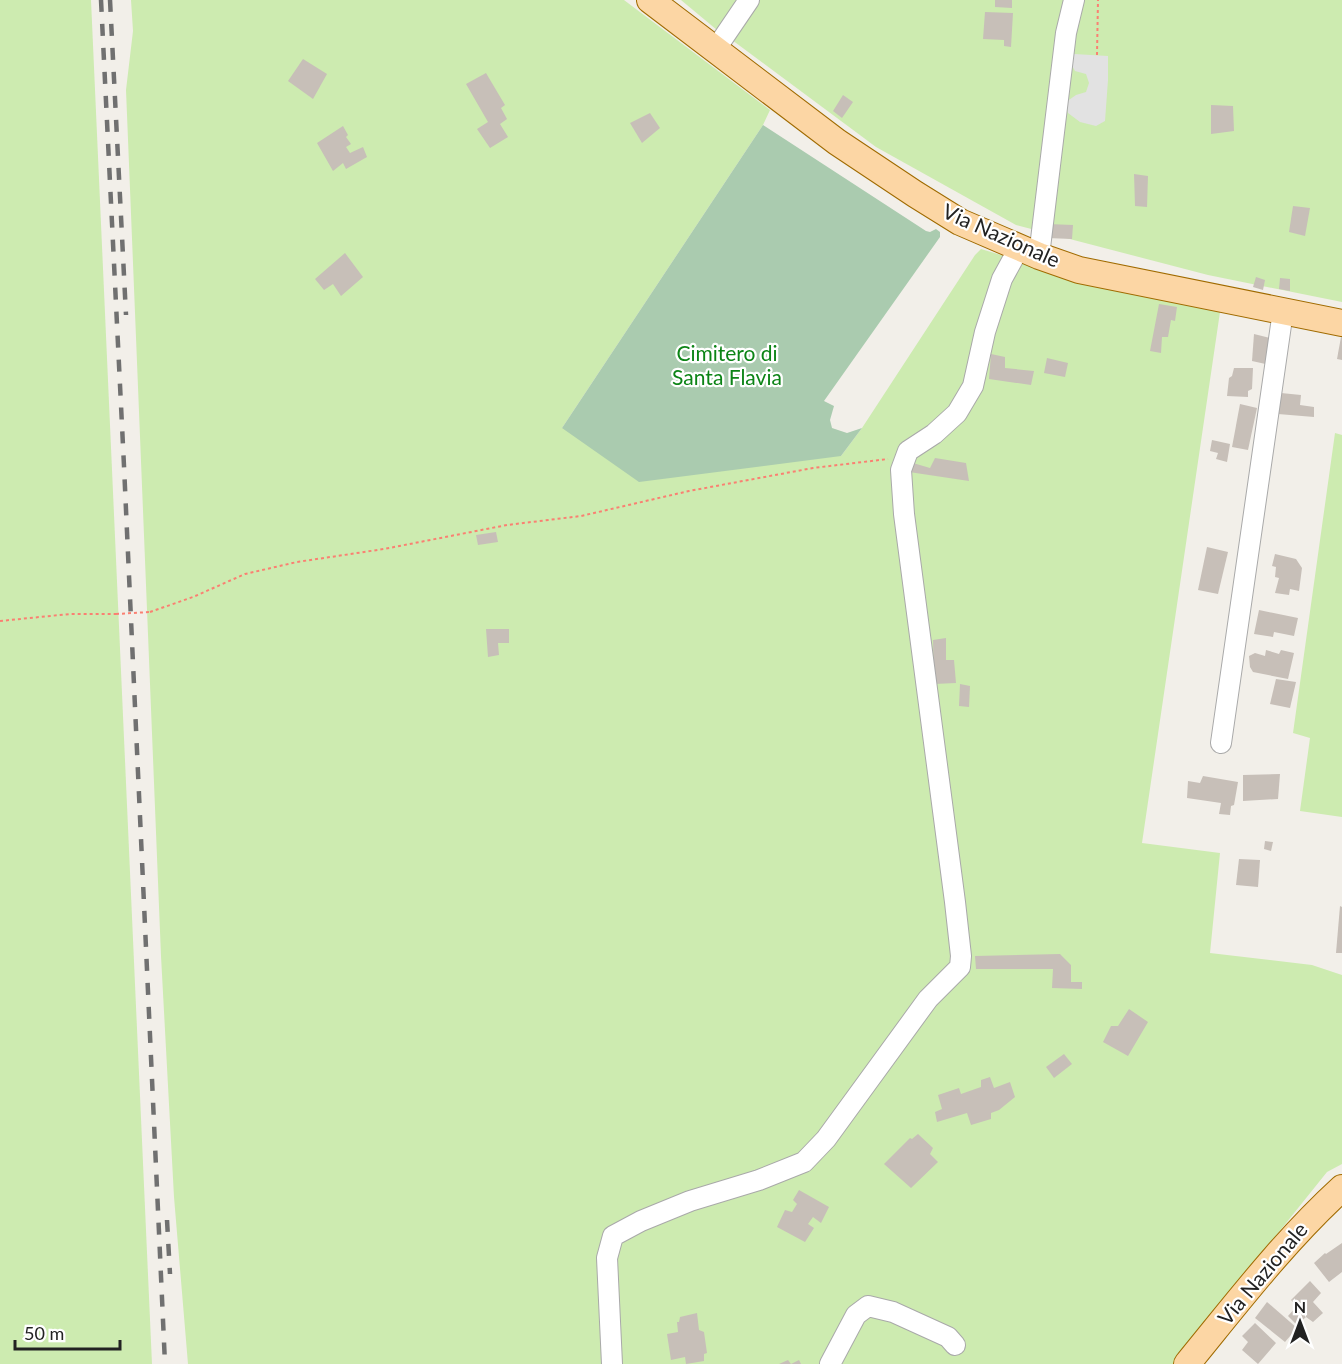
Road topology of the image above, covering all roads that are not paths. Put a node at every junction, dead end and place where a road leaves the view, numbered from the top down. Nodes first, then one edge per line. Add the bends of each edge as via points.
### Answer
1 (650, 0) edge
2 (749, 0) edge
3 (1074, 0) edge
4 (715, 50) junction
5 (1029, 252) junction
6 (1283, 311) junction
7 (1342, 323) edge
8 (1221, 743) dead end
9 (1342, 1188) edge
10 (955, 1345) dead end
11 (612, 1364) edge
12 (830, 1364) edge
13 (1187, 1364) edge

1 - 4 main road, Via Nazionale
2 - 4 street
3 - 5 street
4 - 5 main road, Via Nazionale via 915,194 960,222
5 - 6 main road, Via Nazionale via 1079,270
5 - 11 street via 1002,279 973,386 957,414 908,451 901,470 960,967 928,999 826,1139 804,1162 690,1201 614,1236 607,1258
6 - 7 main road, Via Nazionale
6 - 8 street
9 - 13 main road, Via Nazionale via 1269,1263
10 - 12 street via 948,1337 893,1312 868,1306 856,1315

